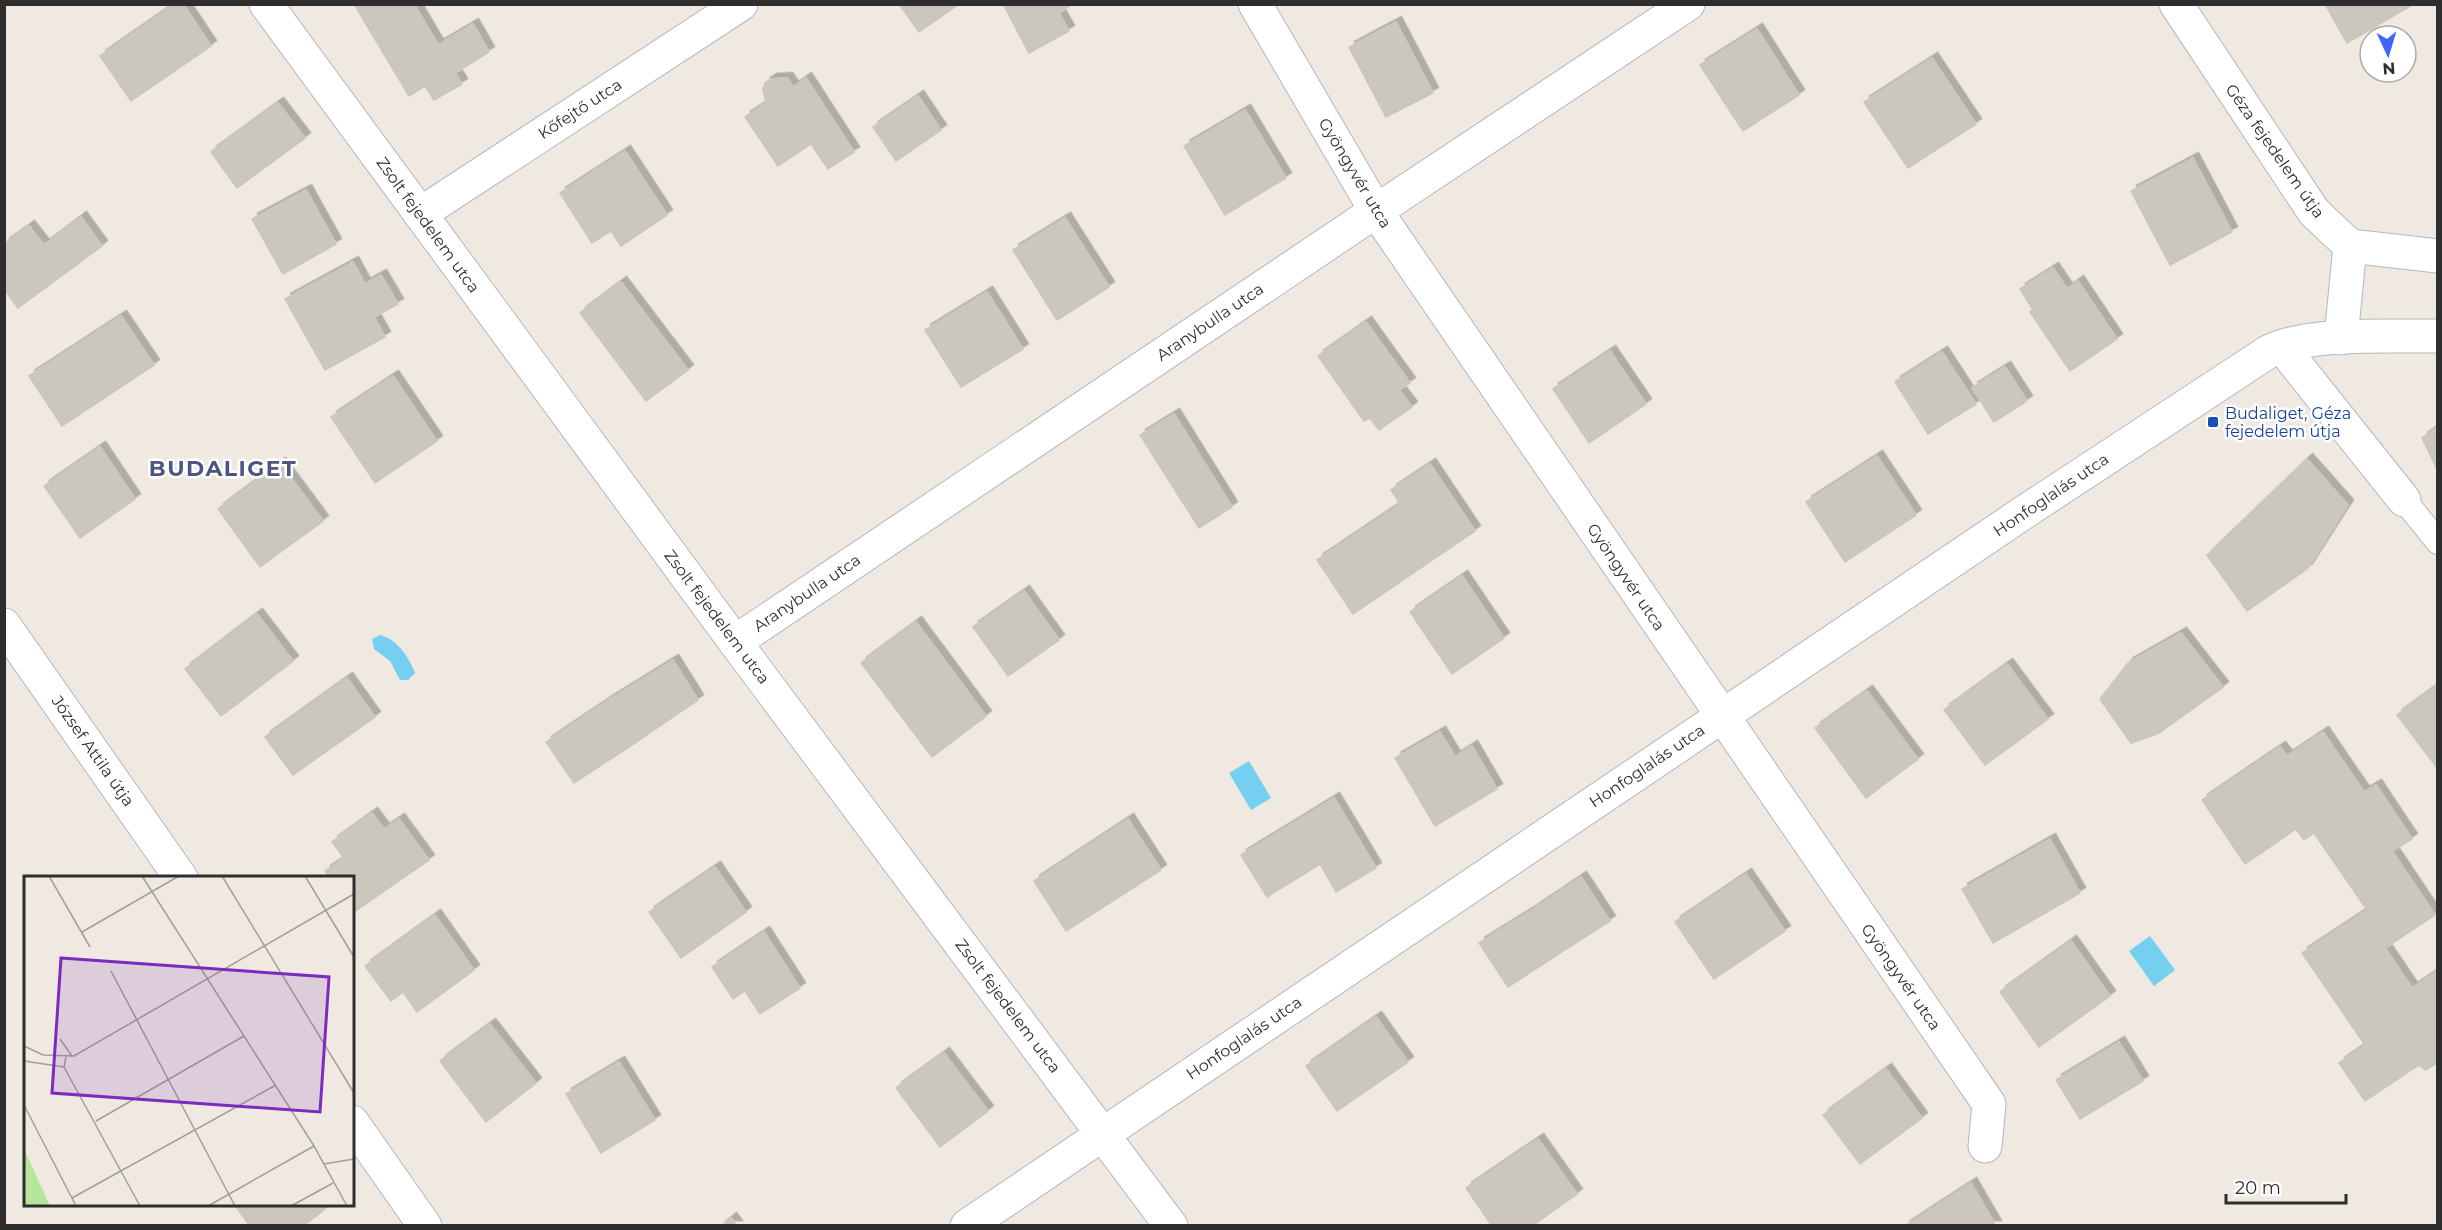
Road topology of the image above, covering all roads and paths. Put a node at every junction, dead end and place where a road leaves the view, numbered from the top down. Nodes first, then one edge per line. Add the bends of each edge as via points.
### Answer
1 (266, 4) edge
2 (741, 4) edge
3 (1255, 4) edge
4 (1688, 4) edge
5 (2176, 4) edge
6 (1376, 211) junction
7 (420, 214) junction
8 (2350, 246) junction
9 (2438, 256) edge
10 (2438, 336) edge
11 (2341, 338) junction
12 (2282, 346) junction
13 (2404, 500) joint
14 (2438, 542) edge
15 (4, 625) edge
16 (735, 642) junction
17 (1721, 716) junction
18 (180, 876) edge
19 (354, 1125) edge
20 (1103, 1133) junction
21 (1986, 1146) dead end
22 (425, 1226) edge
23 (967, 1226) edge
24 (1171, 1226) edge

1 - 7 street, Zsolt fejedelem utca
2 - 7 street, Kőfejtő utca
3 - 6 street, Gyöngyvér utca
4 - 6 street, Aranybulla utca
5 - 8 street, Géza fejedelem útja via 2314,212
6 - 16 street, Aranybulla utca
6 - 17 street, Gyöngyvér utca
7 - 16 street, Zsolt fejedelem utca
8 - 9 street
8 - 11 street
10 - 11 street, Honfoglalás utca
11 - 12 street, Honfoglalás utca
12 - 13 street
12 - 17 street, Honfoglalás utca via 2167,418
13 - 14 lane
15 - 18 street, József Attila útja
16 - 20 street, Zsolt fejedelem utca
17 - 20 street, Honfoglalás utca
17 - 21 street, Gyöngyvér utca via 1989,1104
19 - 22 street
20 - 23 street, Honfoglalás utca
20 - 24 street, Zsolt fejedelem utca

